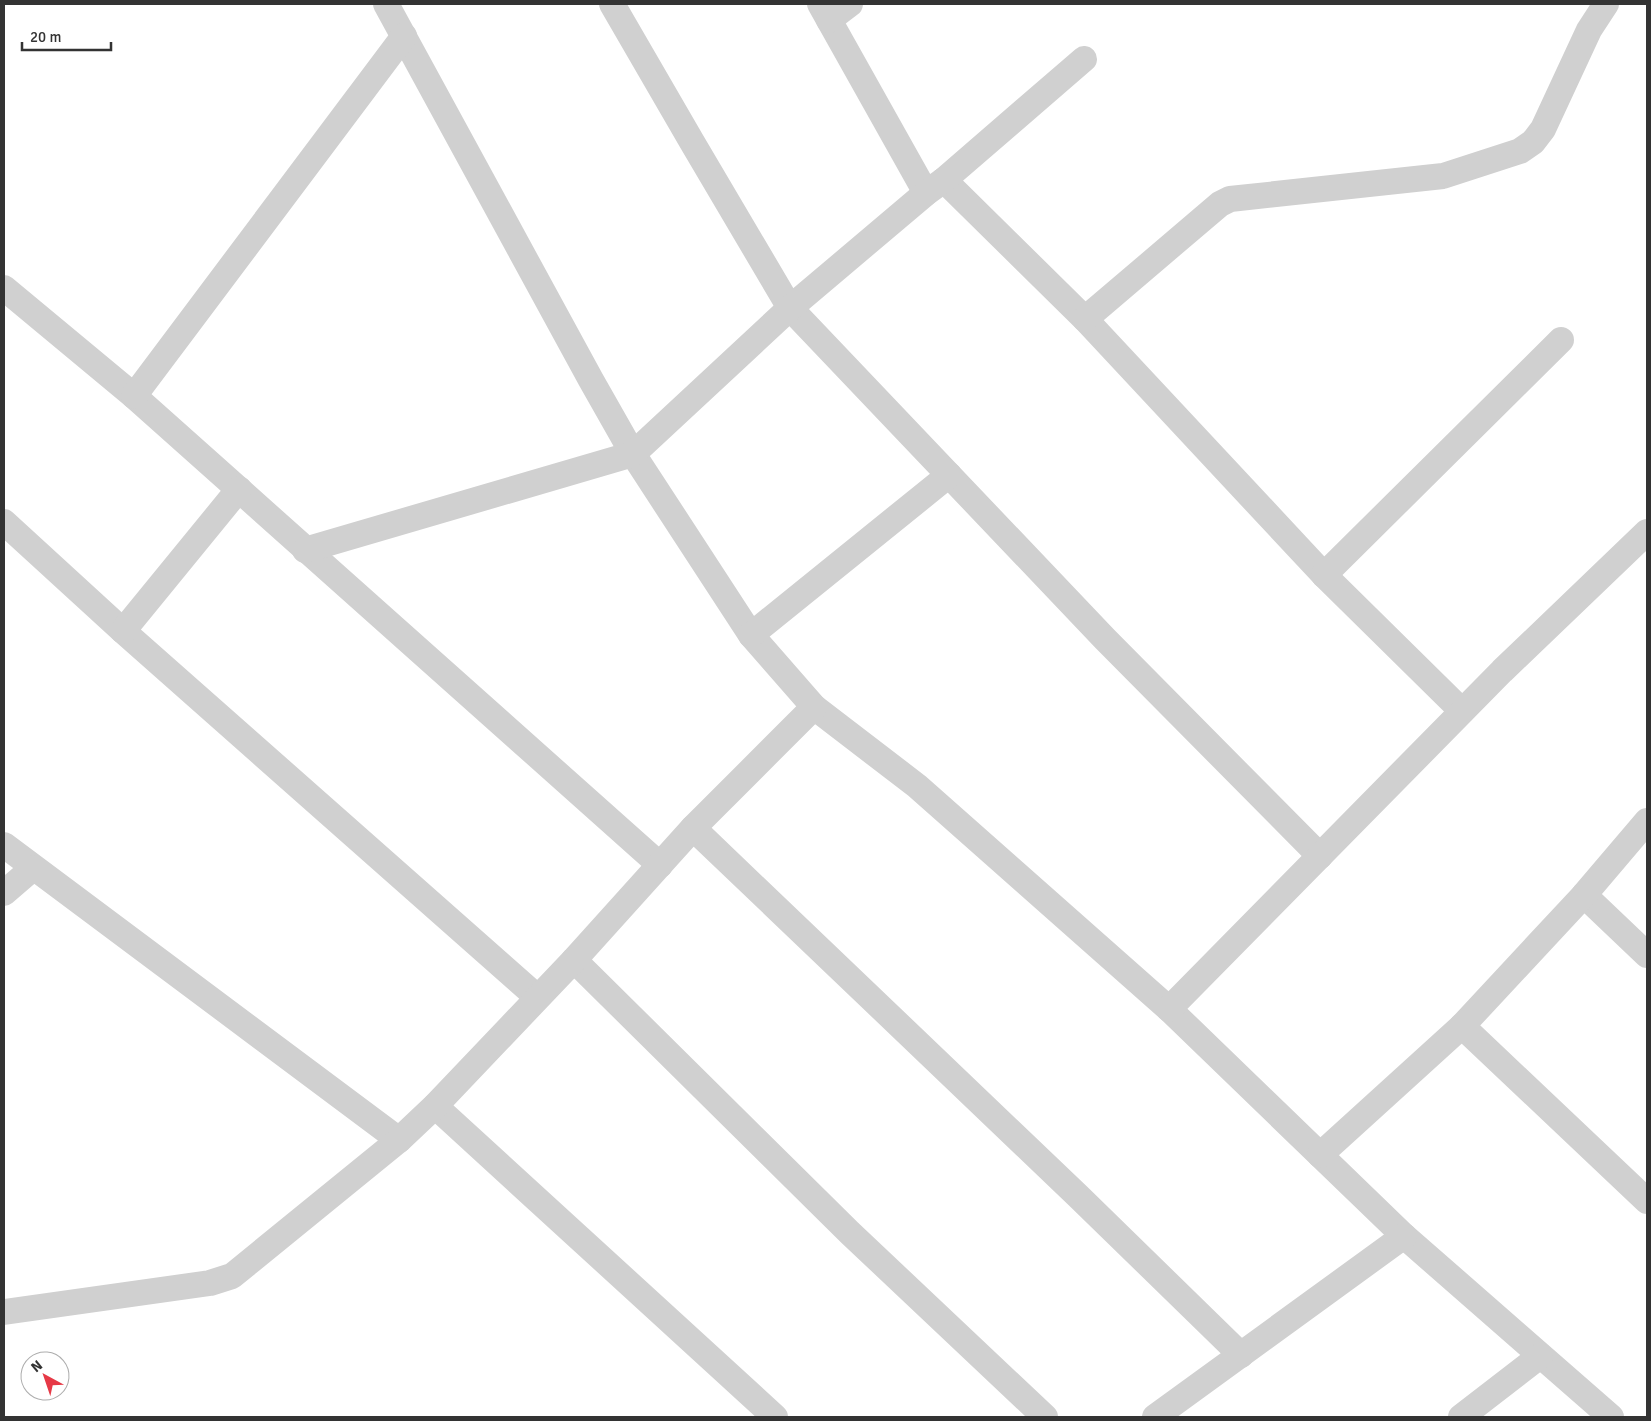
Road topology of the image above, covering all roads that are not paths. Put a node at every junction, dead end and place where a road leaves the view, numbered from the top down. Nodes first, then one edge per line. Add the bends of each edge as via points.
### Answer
1 (386, 4) edge
2 (612, 4) edge
3 (850, 4) edge
4 (1606, 4) edge
5 (824, 12) edge
6 (404, 36) junction
7 (1084, 58) dead end
8 (935, 186) junction
9 (4, 288) edge
10 (790, 308) junction
11 (1085, 319) junction
12 (1561, 340) dead end
13 (134, 396) junction
14 (633, 454) junction
15 (949, 475) junction
16 (238, 489) junction
17 (4, 522) edge
18 (1647, 532) edge
19 (305, 550) junction
20 (1324, 575) junction
21 (123, 631) junction
22 (751, 635) junction
23 (814, 707) junction
24 (1462, 711) junction
25 (1647, 821) edge
26 (693, 828) junction
27 (4, 845) edge
28 (1320, 856) junction
29 (660, 864) junction
30 (33, 868) junction
31 (4, 893) edge
32 (1584, 895) junction
33 (1647, 956) edge
34 (574, 960) junction
35 (537, 997) junction
36 (1169, 1009) junction
37 (1462, 1026) junction
38 (435, 1106) junction
39 (399, 1140) junction
40 (1320, 1155) junction
41 (1647, 1201) edge
42 (1404, 1236) junction
43 (4, 1312) edge
44 (1241, 1355) junction
45 (1540, 1356) junction
46 (775, 1417) edge
47 (1045, 1417) edge
48 (1155, 1417) edge
49 (1461, 1417) edge
50 (1611, 1417) edge

1 - 6 street
2 - 10 street
3 - 5 street
4 - 11 street via 1589,30 1543,129 1533,142 1520,150 1443,176 1230,199 1220,204
5 - 8 street
6 - 13 street
6 - 14 street
7 - 8 street
8 - 10 street
8 - 11 street
9 - 13 street
10 - 14 street
10 - 15 street
11 - 20 street
12 - 20 street
13 - 16 street
14 - 19 street
14 - 22 street
15 - 22 street
15 - 28 street via 1105,639
16 - 19 street
16 - 21 street
17 - 21 street
18 - 24 street
19 - 29 street
20 - 24 street
21 - 35 street
22 - 23 street
23 - 26 street
23 - 36 street via 918,786
24 - 28 street
25 - 32 street
26 - 29 street
26 - 44 street
27 - 30 street
28 - 36 street
29 - 34 street
30 - 31 street
30 - 39 street
32 - 33 street
32 - 37 street
34 - 35 street
34 - 47 street via 850,1233
35 - 38 street
36 - 40 street
37 - 40 street
37 - 41 street
38 - 39 street
38 - 46 street
39 - 43 street via 232,1276 210,1283
40 - 42 street
42 - 44 street
42 - 45 street
44 - 48 street
45 - 49 street
45 - 50 street

